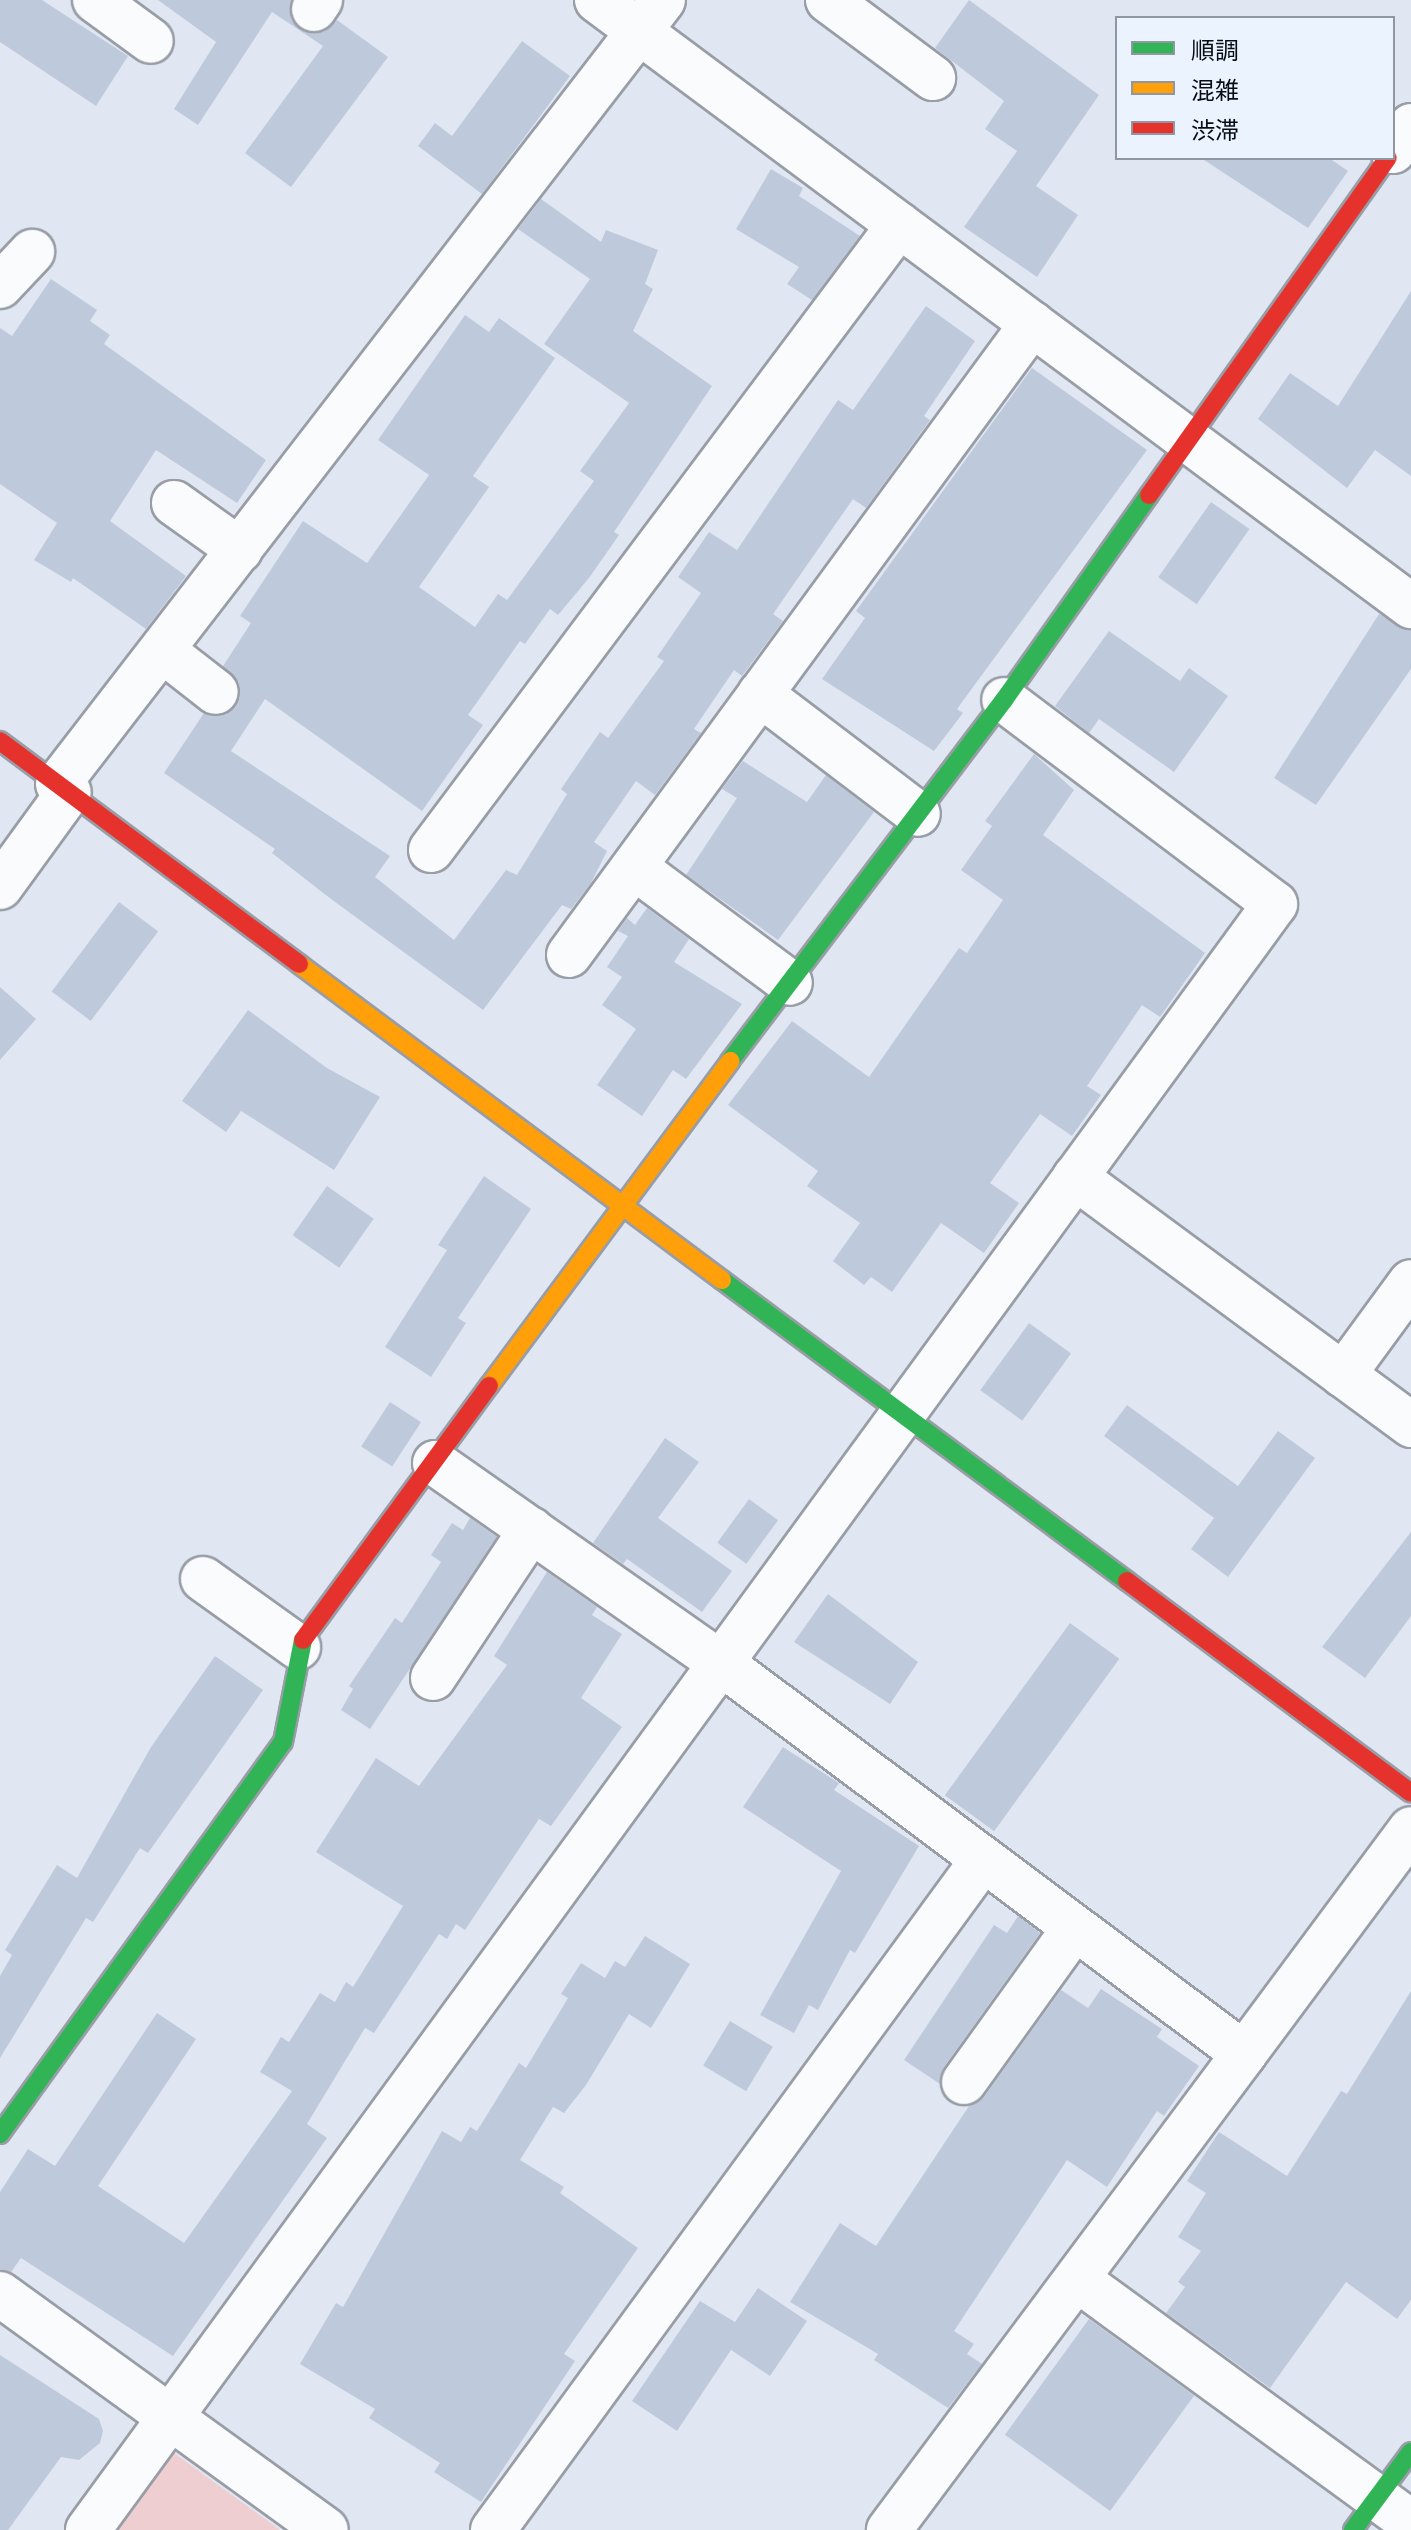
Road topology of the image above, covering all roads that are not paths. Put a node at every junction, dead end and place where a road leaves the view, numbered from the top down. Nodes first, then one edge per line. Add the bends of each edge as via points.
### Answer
1 (95, 0) edge
2 (597, 0) edge
3 (828, 0) edge
4 (652, 16) edge
5 (151, 41) dead end
6 (933, 78) dead end
7 (1411, 126) edge
8 (1395, 146) edge
9 (1384, 160) edge
10 (899, 225) junction
11 (32, 252) dead end
12 (0, 286) edge
13 (1032, 324) junction
14 (1191, 442) junction
15 (174, 503) dead end
16 (240, 550) junction
17 (1411, 606) edge
18 (162, 650) junction
19 (216, 692) dead end
20 (760, 694) junction
21 (1004, 700) junction
22 (0, 741) edge
23 (64, 788) junction
24 (918, 814) junction
25 (431, 850) dead end
26 (634, 867) junction
27 (0, 887) edge
28 (569, 955) dead end
29 (790, 983) junction
30 (1075, 1177) junction
31 (622, 1204) junction
32 (1411, 1282) edge
33 (1343, 1375) junction
34 (903, 1413) junction
35 (1411, 1425) edge
36 (435, 1463) junction
37 (531, 1530) junction
38 (203, 1579) dead end
39 (298, 1647) junction
40 (721, 1663) junction
41 (433, 1678) dead end
42 (1411, 1793) edge
43 (1411, 1829) edge
44 (982, 1861) junction
45 (1074, 1929) junction
46 (1244, 2054) junction
47 (964, 2082) dead end
48 (0, 2134) edge
49 (1077, 2279) junction
50 (0, 2294) edge
51 (172, 2416) junction
52 (1411, 2452) edge
53 (1365, 2514) edge
54 (1411, 2523) edge
55 (88, 2530) edge
56 (326, 2530) edge
57 (493, 2530) edge
58 (889, 2530) edge

1 - 5 street
2 - 4 street
3 - 6 street
4 - 10 street
4 - 16 street
7 - 8 street
9 - 14 street
10 - 13 street
10 - 25 street
11 - 12 street
13 - 14 street
13 - 20 street
14 - 17 street
14 - 21 street
15 - 16 street
16 - 18 street
18 - 19 street
18 - 23 street
20 - 24 street
20 - 26 street
21 - 24 street
21 - 30 street via 1275,904
22 - 23 street
23 - 27 street
23 - 31 street
24 - 29 street
26 - 28 street
26 - 29 street
29 - 31 street
30 - 33 street
30 - 34 street
31 - 34 street
31 - 36 street
32 - 33 street
33 - 35 street
34 - 40 street
34 - 42 street
36 - 37 street
36 - 39 street
37 - 40 street
37 - 41 street
38 - 39 street
39 - 48 street via 283,1742
40 - 44 street
40 - 51 street
43 - 46 street
44 - 45 street
44 - 57 street
45 - 46 street
45 - 47 street
46 - 49 street
49 - 53 street
49 - 58 street
50 - 51 street
51 - 55 street
51 - 56 street
52 - 53 street
53 - 54 street

